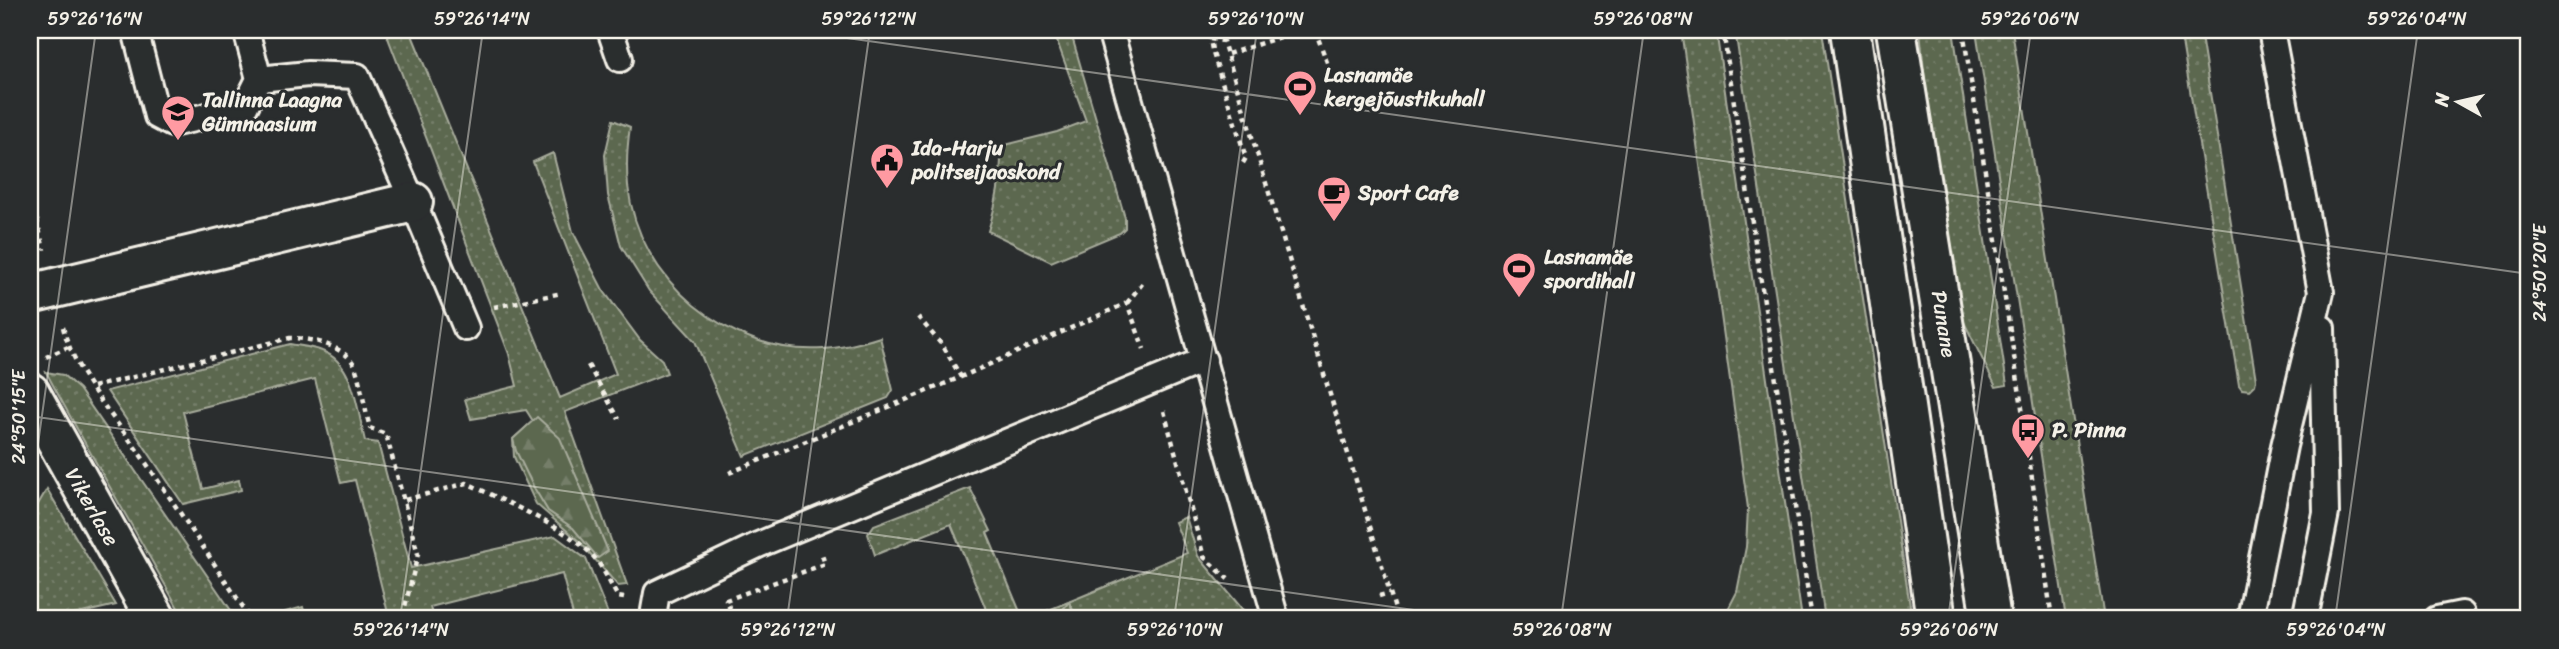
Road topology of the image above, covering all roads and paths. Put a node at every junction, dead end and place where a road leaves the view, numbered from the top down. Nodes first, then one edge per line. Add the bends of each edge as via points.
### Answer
1 (135, 30) edge
2 (246, 30) edge
3 (610, 30) edge
4 (1110, 30) edge
5 (1302, 30) edge
6 (1315, 30) edge
7 (1723, 30) edge
8 (1850, 30) edge
9 (1896, 30) edge
10 (1964, 30) edge
11 (2271, 30) edge
12 (1228, 54) junction
13 (620, 59) dead end
14 (1328, 65) dead end
15 (259, 79) junction
16 (1243, 163) dead end
17 (30, 190) edge
18 (413, 202) junction
19 (33, 214) edge
20 (41, 291) edge
21 (2321, 292) junction
22 (562, 293) dead end
23 (918, 317) dead end
24 (463, 321) joint
25 (1204, 360) junction
26 (588, 365) dead end
27 (961, 377) dead end
28 (93, 387) junction
29 (30, 393) edge
30 (619, 419) dead end
31 (405, 500) junction
32 (1390, 593) junction
33 (1379, 596) dead end
34 (656, 611) edge
35 (2462, 614) dead end
36 (156, 619) edge
37 (251, 619) edge
38 (402, 619) edge
39 (1276, 619) edge
40 (1398, 619) edge
41 (1812, 619) edge
42 (1936, 619) edge
43 (1991, 619) edge
44 (2052, 619) edge
45 (2250, 619) edge
46 (2305, 619) edge
47 (2437, 619) edge

1 - 15 lane via 157,116 172,124 245,107
2 - 15 lane
3 - 13 lane
4 - 25 lane
5 - 12 path
6 - 14 path
7 - 41 path
8 - 42 main road
9 - 43 main road, Punane
10 - 44 path
11 - 21 lane
12 - 16 path via 1223,41 1210,39 1246,158
12 - 32 path
15 - 18 lane via 357,76
17 - 19 path
18 - 20 main road
18 - 24 lane
19 - 20 path
20 - 28 path
21 - 45 lane
21 - 46 lane via 2326,513
22 - 24 path
23 - 27 path
25 - 34 lane via 758,545 657,593
25 - 39 lane
26 - 30 path
28 - 31 path via 290,338 311,338 333,347 353,363 370,428 386,434
28 - 37 path
29 - 36 main road, Vikerlase
31 - 34 path via 467,483 553,527 592,555 618,597
31 - 38 path via 418,554
32 - 33 path
32 - 40 path
35 - 47 lane

